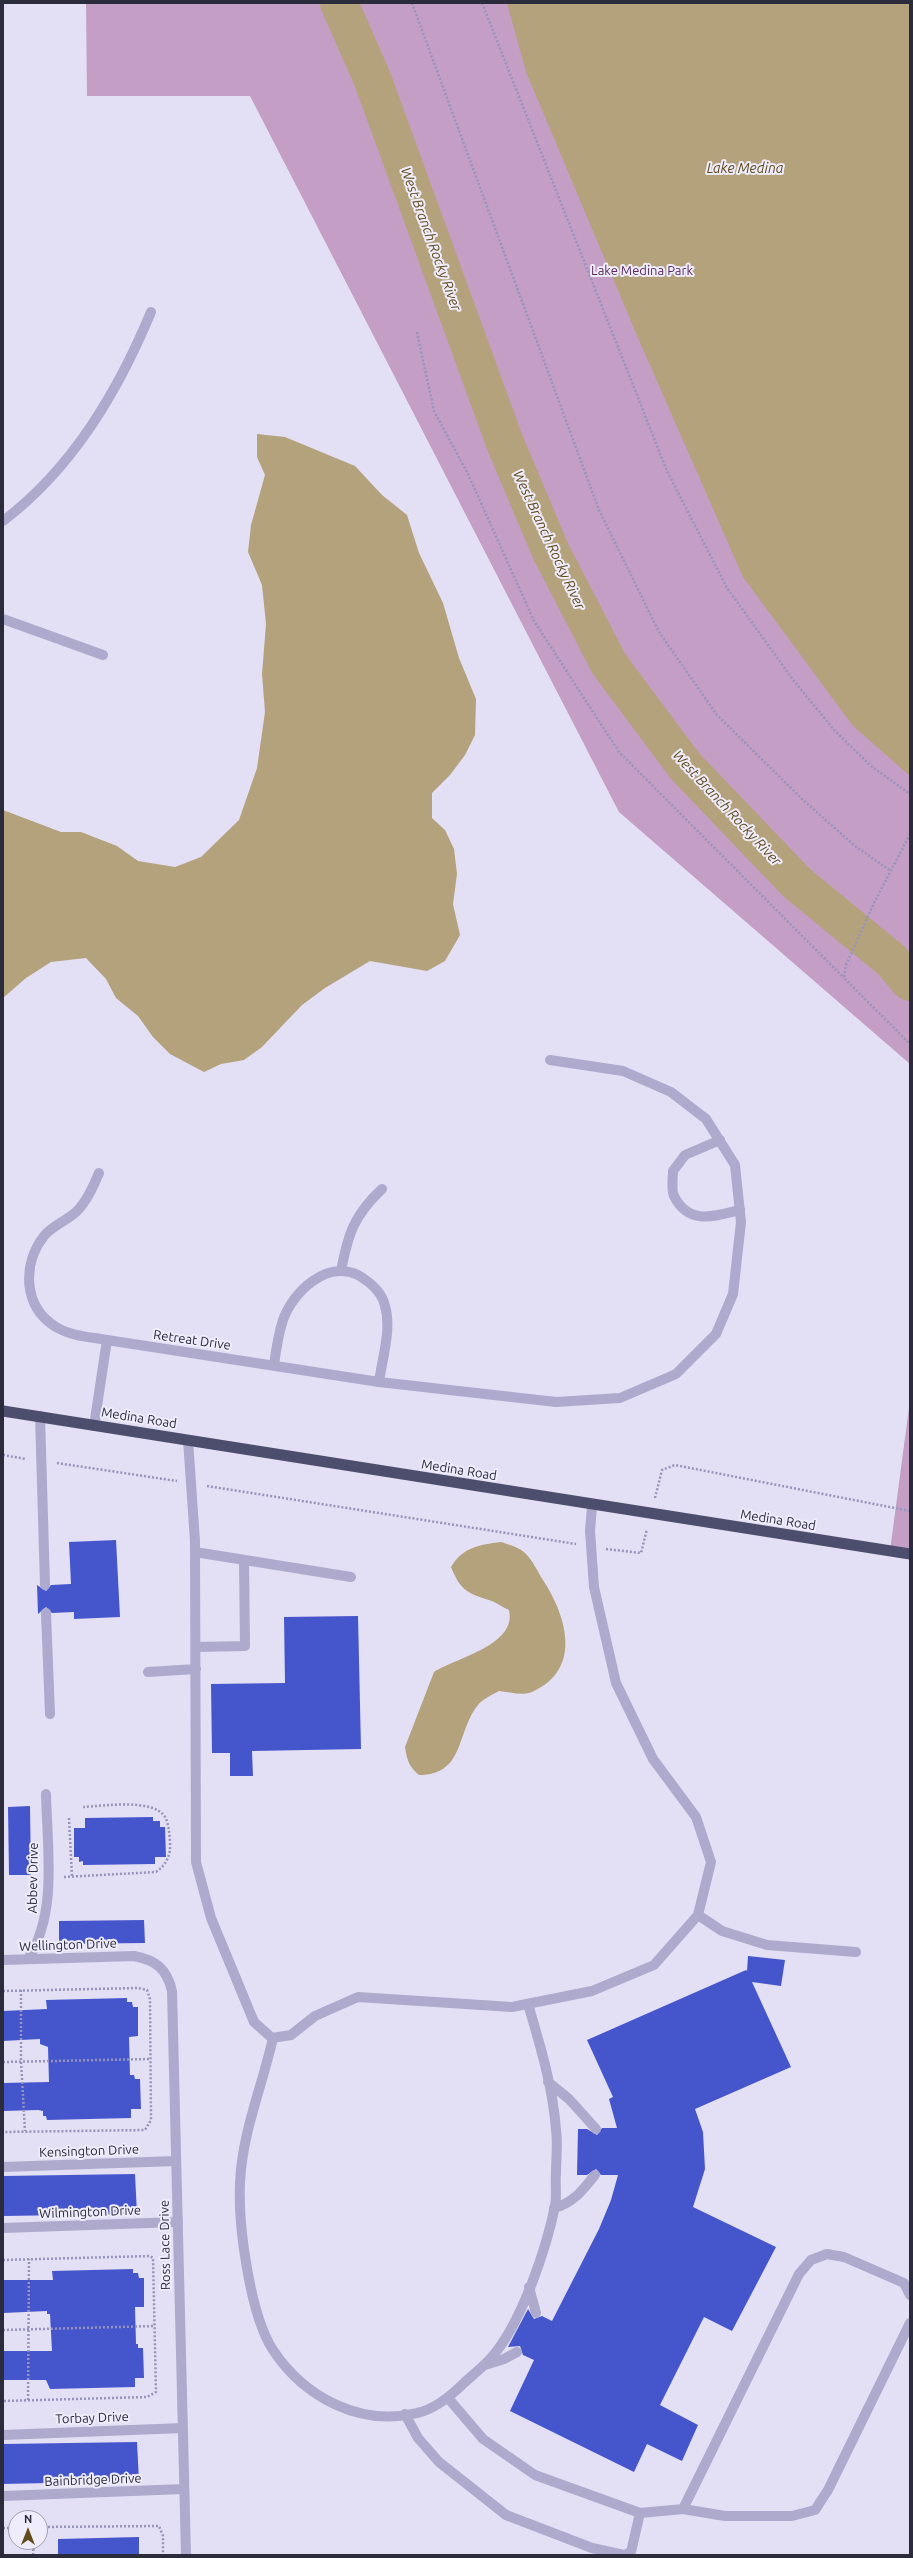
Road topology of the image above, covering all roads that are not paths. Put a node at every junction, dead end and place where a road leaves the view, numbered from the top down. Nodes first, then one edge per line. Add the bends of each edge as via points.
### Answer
1 (151, 312) dead end
2 (3, 521) edge
3 (3, 618) edge
4 (103, 654) dead end
5 (550, 1060) dead end
6 (720, 1140) junction
7 (99, 1173) dead end
8 (382, 1189) dead end
9 (740, 1210) junction
10 (341, 1271) junction
11 (107, 1340) junction
12 (274, 1365) junction
13 (379, 1382) junction
14 (3, 1411) edge
15 (40, 1416) junction
16 (94, 1426) junction
17 (188, 1440) junction
18 (592, 1506) junction
19 (195, 1552) junction
20 (910, 1554) edge
21 (244, 1560) junction
22 (351, 1577) dead end
23 (46, 1585) dead end
24 (46, 1613) dead end
25 (196, 1647) junction
26 (196, 1669) junction
27 (148, 1672) dead end
28 (50, 1714) dead end
29 (46, 1794) dead end
30 (698, 1915) junction
31 (856, 1952) dead end
32 (134, 1956) joint
33 (28, 1959) junction
34 (3, 1960) edge
35 (528, 2004) junction
36 (273, 2038) junction
37 (548, 2082) junction
38 (596, 2129) dead end
39 (176, 2160) junction
40 (3, 2167) edge
41 (595, 2175) dead end
42 (554, 2208) junction
43 (178, 2222) junction
44 (3, 2228) edge
45 (529, 2287) junction
46 (910, 2295) edge
47 (536, 2313) dead end
48 (910, 2323) edge
49 (517, 2352) dead end
50 (481, 2367) junction
51 (448, 2398) junction
52 (405, 2414) junction
53 (183, 2428) junction
54 (3, 2435) edge
55 (184, 2489) junction
56 (3, 2496) edge
57 (683, 2509) junction
58 (640, 2513) junction
59 (186, 2555) edge

1 - 2 street via 132,358 107,403 83,438 45,482
3 - 4 street
5 - 6 street via 623,1071 671,1092 706,1119
6 - 9 street via 736,1165
6 - 9 street via 685,1156 672,1171 674,1196 687,1212 708,1218
7 - 11 street, Retreat Drive via 90,1193 76,1212 45,1235 34,1250 28,1268 29,1286 34,1303 56,1327 71,1333
8 - 10 street via 366,1204 354,1222 346,1242
9 - 13 street, Retreat Drive via 733,1294 716,1334 676,1374 620,1398 556,1402
10 - 12 street via 325,1274 311,1281 294,1299 284,1319
10 - 13 street via 368,1280 378,1291 385,1306 387,1322
11 - 12 street, Retreat Drive
11 - 16 street
12 - 13 street, Retreat Drive
14 - 15 highway, Medina Road
15 - 16 highway, Medina Road
15 - 23 street
16 - 17 highway, Medina Road
17 - 18 highway, Medina Road
17 - 19 street
18 - 20 highway, Medina Road
18 - 30 street via 590,1531 594,1587 616,1683 653,1759 696,1817 711,1862
19 - 21 street
19 - 25 street
21 - 22 street
21 - 25 street via 245,1646
24 - 28 street
25 - 26 street
26 - 27 street
26 - 36 street via 196,1862 212,1918 254,2022
29 - 33 street, Abbev Drive via 48,1906 43,1930
30 - 31 street via 722,1931 767,1945
30 - 35 street via 654,1965 592,1991
32 - 33 street, Wellington Drive
32 - 39 street, Ross Lace Drive via 148,1958 160,1966 168,1977 172,1990
33 - 34 street, Wellington Drive
35 - 36 street via 512,2007 358,1997 314,2016 291,2035
35 - 37 street
36 - 52 street via 248,2124 240,2184 241,2224 247,2270 261,2322 272,2349 306,2388 339,2408 360,2414
37 - 38 street via 569,2099
37 - 42 street via 556,2130
39 - 40 street, Kensington Drive
39 - 43 street, Ross Lace Drive
41 - 42 street via 579,2195 566,2205
42 - 45 street
43 - 44 street, Wilmington Drive
43 - 53 street, Ross Lace Drive
45 - 47 street
45 - 50 street via 516,2319 496,2353
46 - 57 street via 904,2284 844,2257 827,2254 811,2260 800,2274
48 - 57 street via 828,2490 815,2510 792,2516 725,2516
49 - 50 street
50 - 51 street
51 - 52 street via 418,2413
51 - 58 street via 483,2439 535,2475
52 - 58 street via 418,2438 439,2462 506,2515 540,2530 592,2548 624,2555 631,2552 634,2546
53 - 54 street, Torbay Drive
53 - 55 street, Ross Lace Drive
55 - 56 street, Bainbridge Drive
55 - 59 street, Ross Lace Drive
57 - 58 street

